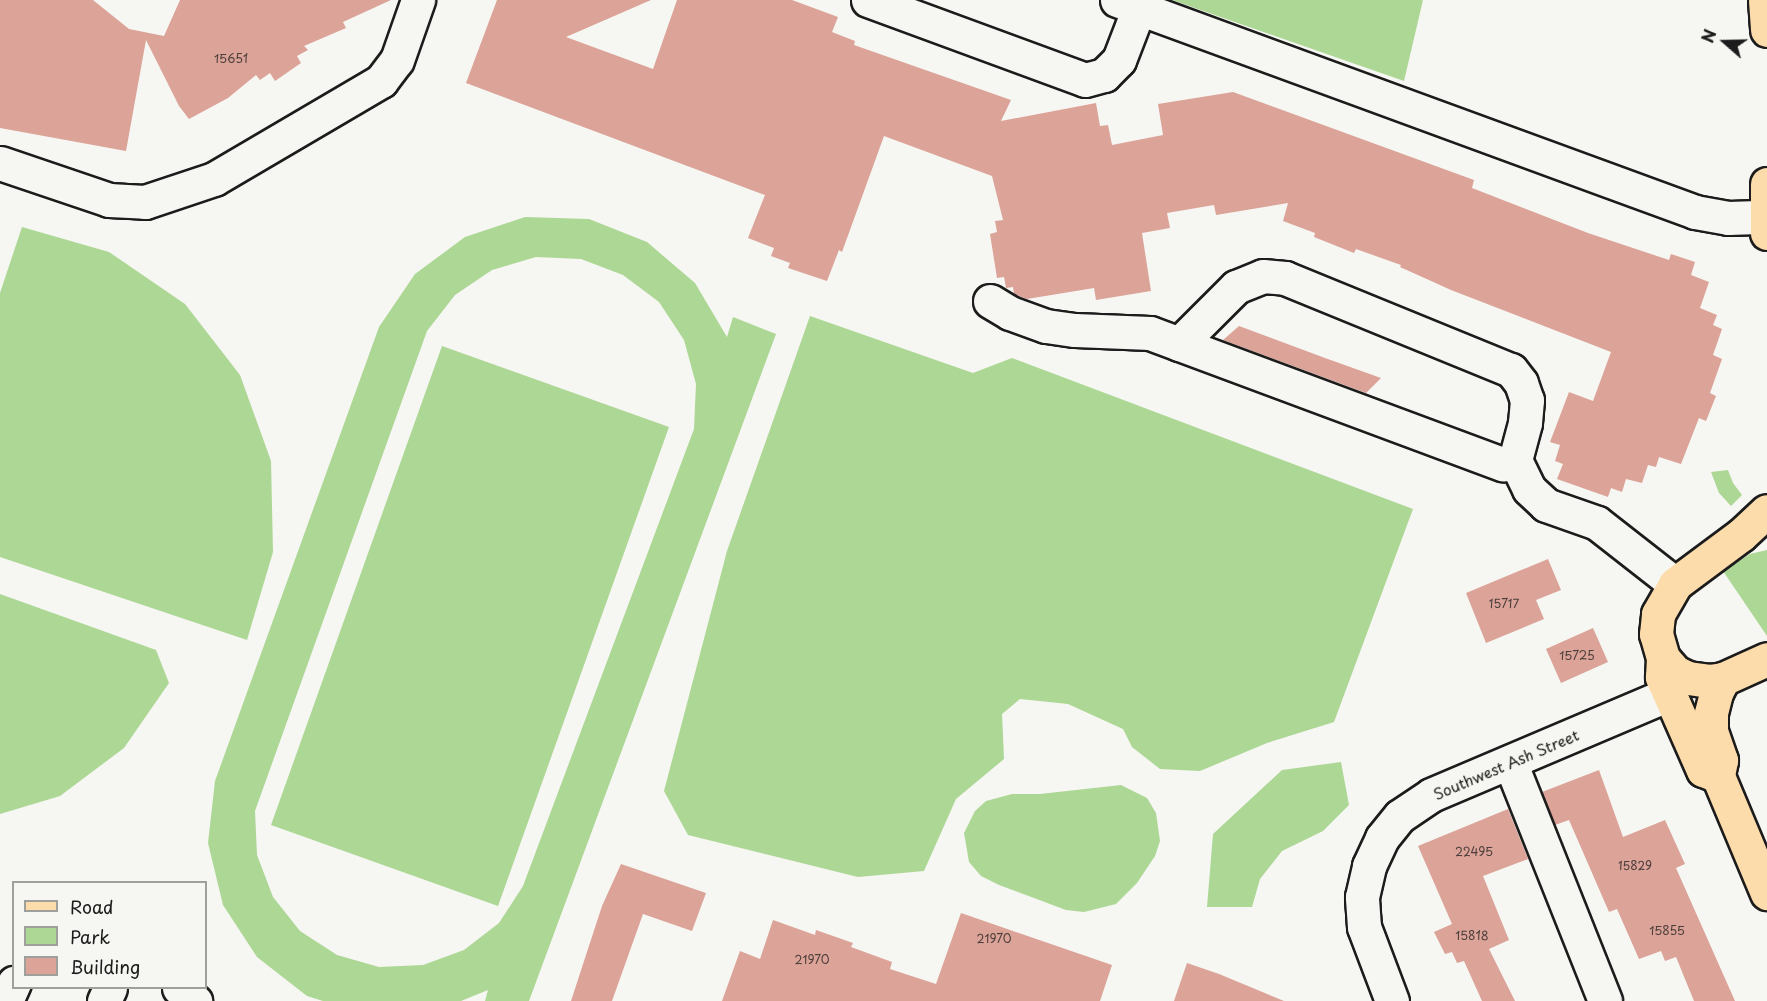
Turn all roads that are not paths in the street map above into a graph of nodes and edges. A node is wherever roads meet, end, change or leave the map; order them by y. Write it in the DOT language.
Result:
graph roads {
  1 [pos="417,0"];
  2 [pos="868,0"];
  3 [pos="1765,0"];
  4 [pos="1128,4"];
  5 [pos="1767,30"];
  6 [pos="0,163"];
  7 [pos="1767,183"];
  8 [pos="1766,225"];
  9 [pos="990,301"];
  10 [pos="1179,345"];
  11 [pos="1515,460"];
  12 [pos="1767,511"];
  13 [pos="1754,533"];
  14 [pos="1675,584"];
  15 [pos="1663,658"];
  16 [pos="1767,659"];
  17 [pos="1724,679"];
  18 [pos="1669,694"];
  19 [pos="1510,762"];
  20 [pos="1718,776"];
  21 [pos="1767,893"];
  22 [pos="12,986"];
  23 [pos="181,989"];
  24 [pos="6,1001"];
  25 [pos="195,1001"];
  26 [pos="1392,1001"];
  27 [pos="1605,1001"];
  1 -- 6 [label="street"];
  2 -- 4 [label="street"];
  3 -- 5 [label="main road"];
  4 -- 8 [label="street"];
  7 -- 8 [label="main road"];
  9 -- 10 [label="street"];
  10 -- 11 [label="street"];
  10 -- 11 [label="street"];
  11 -- 14 [label="street"];
  12 -- 13 [label="main road"];
  13 -- 14 [label="main road"];
  14 -- 15 [label="main road"];
  15 -- 17 [label="main road"];
  15 -- 18 [label="main road"];
  16 -- 17 [label="main road"];
  17 -- 20 [label="main road"];
  18 -- 19 [label="street, Southwest Ash Street"];
  18 -- 20 [label="main road"];
  19 -- 26 [label="street, Southwest Ash Street"];
  19 -- 27 [label="street"];
  20 -- 21 [label="main road"];
  22 -- 24 [label="street"];
  23 -- 25 [label="street"];
}
